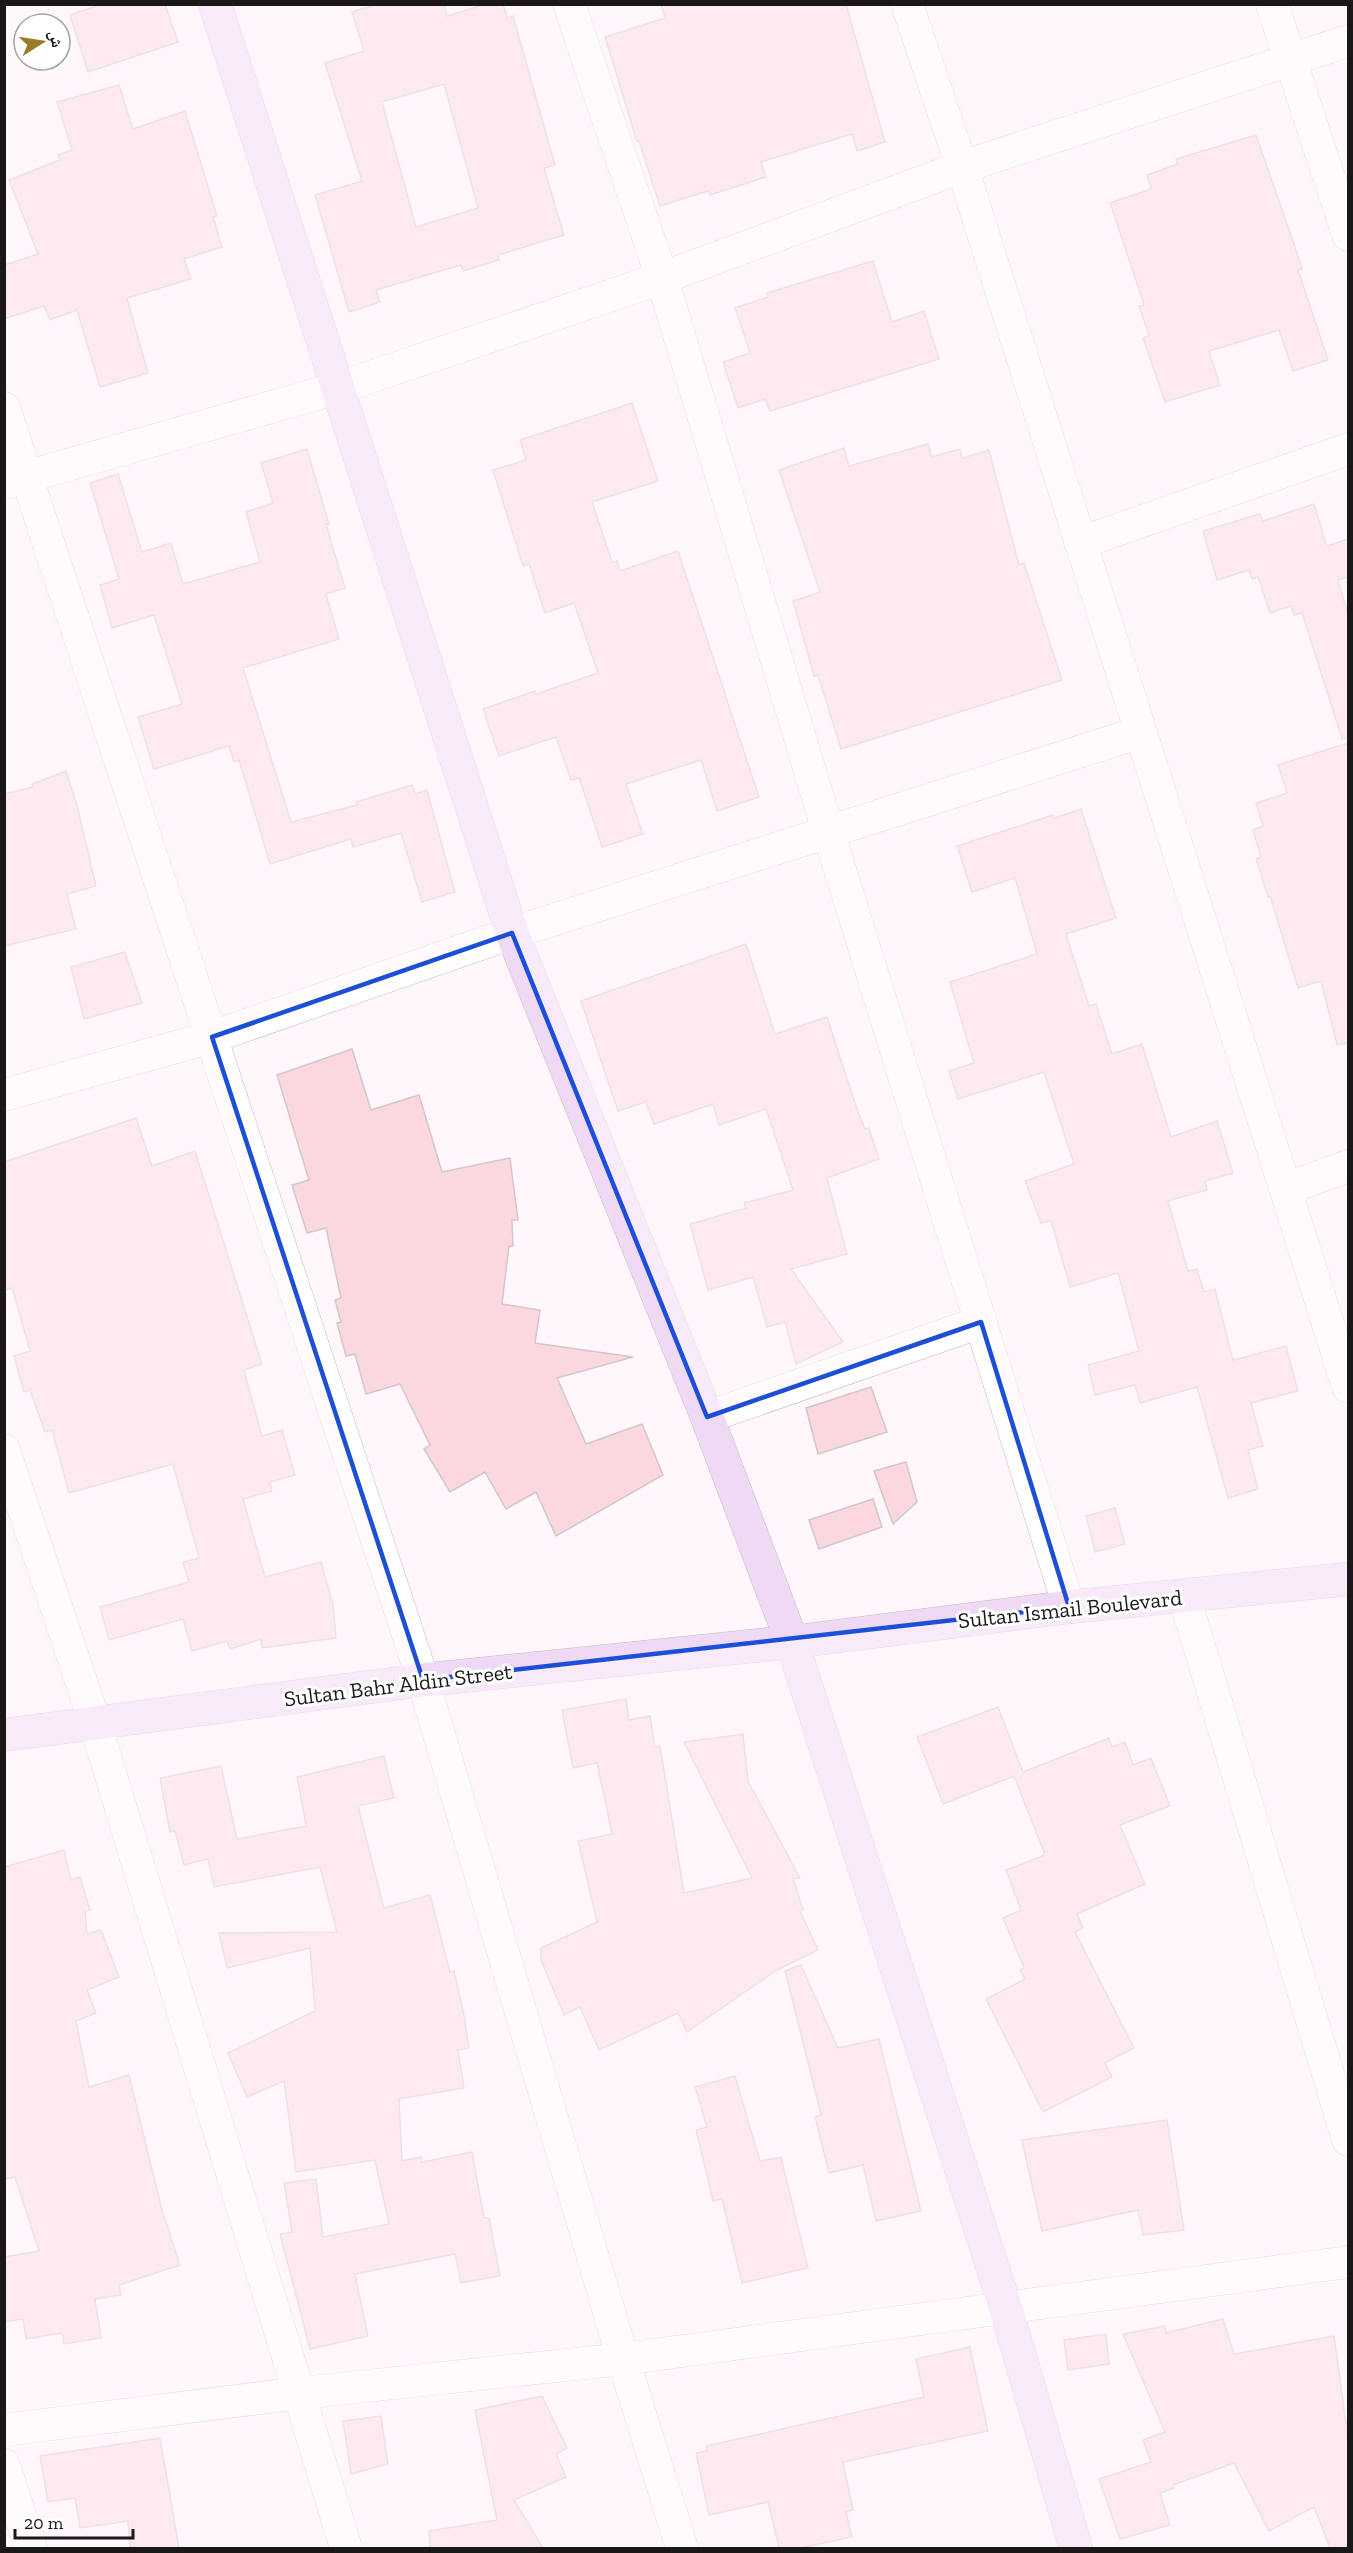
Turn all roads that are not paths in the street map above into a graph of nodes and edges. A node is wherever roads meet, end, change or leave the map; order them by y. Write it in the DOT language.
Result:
graph roads {
  1 [pos="215,4"];
  2 [pos="569,4"];
  3 [pos="907,4"];
  4 [pos="1272,4"];
  5 [pos="1348,41"];
  6 [pos="1289,61"];
  7 [pos="962,167"];
  8 [pos="1348,235"];
  9 [pos="662,278"];
  10 [pos="338,388"];
  11 [pos="4,408"];
  12 [pos="1348,449"];
  13 [pos="16,480"];
  14 [pos="1080,543"];
  15 [pos="1141,732"];
  16 [pos="828,831"];
  17 [pos="512,933"];
  18 [pos="212,1037"];
  19 [pos="4,1095"];
  20 [pos="1348,1166"];
  21 [pos="1286,1189"];
  22 [pos="981,1322"];
  23 [pos="1348,1387"];
  24 [pos="707,1417"];
  25 [pos="4,1450"];
  26 [pos="1348,1579"];
  27 [pos="1184,1596"];
  28 [pos="1069,1607"];
  29 [pos="792,1642"];
  30 [pos="423,1680"];
  31 [pos="95,1723"];
  32 [pos="4,1735"];
  33 [pos="1348,2140"];
  34 [pos="1348,2262"];
  35 [pos="1006,2309"];
  36 [pos="623,2359"];
  37 [pos="300,2393"];
  38 [pos="4,2430"];
  39 [pos="4,2465"];
  40 [pos="31,2548"];
  41 [pos="346,2548"];
  42 [pos="682,2548"];
  43 [pos="1076,2548"];
  1 -- 10 [label="street"];
  2 -- 9 [label="street"];
  3 -- 7 [label="street"];
  4 -- 6 [label="street"];
  5 -- 6 [label="street"];
  6 -- 7 [label="street"];
  6 -- 8 [label="street"];
  7 -- 9 [label="street"];
  7 -- 14 [label="street"];
  9 -- 10 [label="street"];
  9 -- 16 [label="street"];
  10 -- 13 [label="street"];
  10 -- 17 [label="street"];
  11 -- 13 [label="street"];
  12 -- 14 [label="street"];
  13 -- 18 [label="street"];
  14 -- 15 [label="street"];
  15 -- 16 [label="street"];
  15 -- 21 [label="street"];
  16 -- 17 [label="street"];
  16 -- 22 [label="street"];
  17 -- 18 [label="street"];
  17 -- 24 [label="street"];
  18 -- 19 [label="street"];
  18 -- 30 [label="street"];
  20 -- 21 [label="street"];
  21 -- 23 [label="street"];
  22 -- 24 [label="street"];
  22 -- 28 [label="street"];
  24 -- 29 [label="street"];
  25 -- 31 [label="street"];
  26 -- 27 [label="street, Sultan Ismail Boulevard"];
  27 -- 28 [label="street, Sultan Ismail Boulevard"];
  27 -- 33 [label="street"];
  28 -- 29 [label="street, Sultan Ismail Boulevard"];
  29 -- 30 [label="street, Sultan Bahr Aldin Street"];
  29 -- 35 [label="street"];
  30 -- 31 [label="street, Sultan Bahr Aldin Street"];
  30 -- 36 [label="street"];
  31 -- 32 [label="street, Sultan Bahr Aldin Street"];
  31 -- 37 [label="street"];
  34 -- 35 [label="street"];
  35 -- 36 [label="street"];
  35 -- 43 [label="street"];
  36 -- 37 [label="street"];
  36 -- 42 [label="street"];
  37 -- 38 [label="street"];
  37 -- 41 [label="street"];
  39 -- 40 [label="street"];
}
